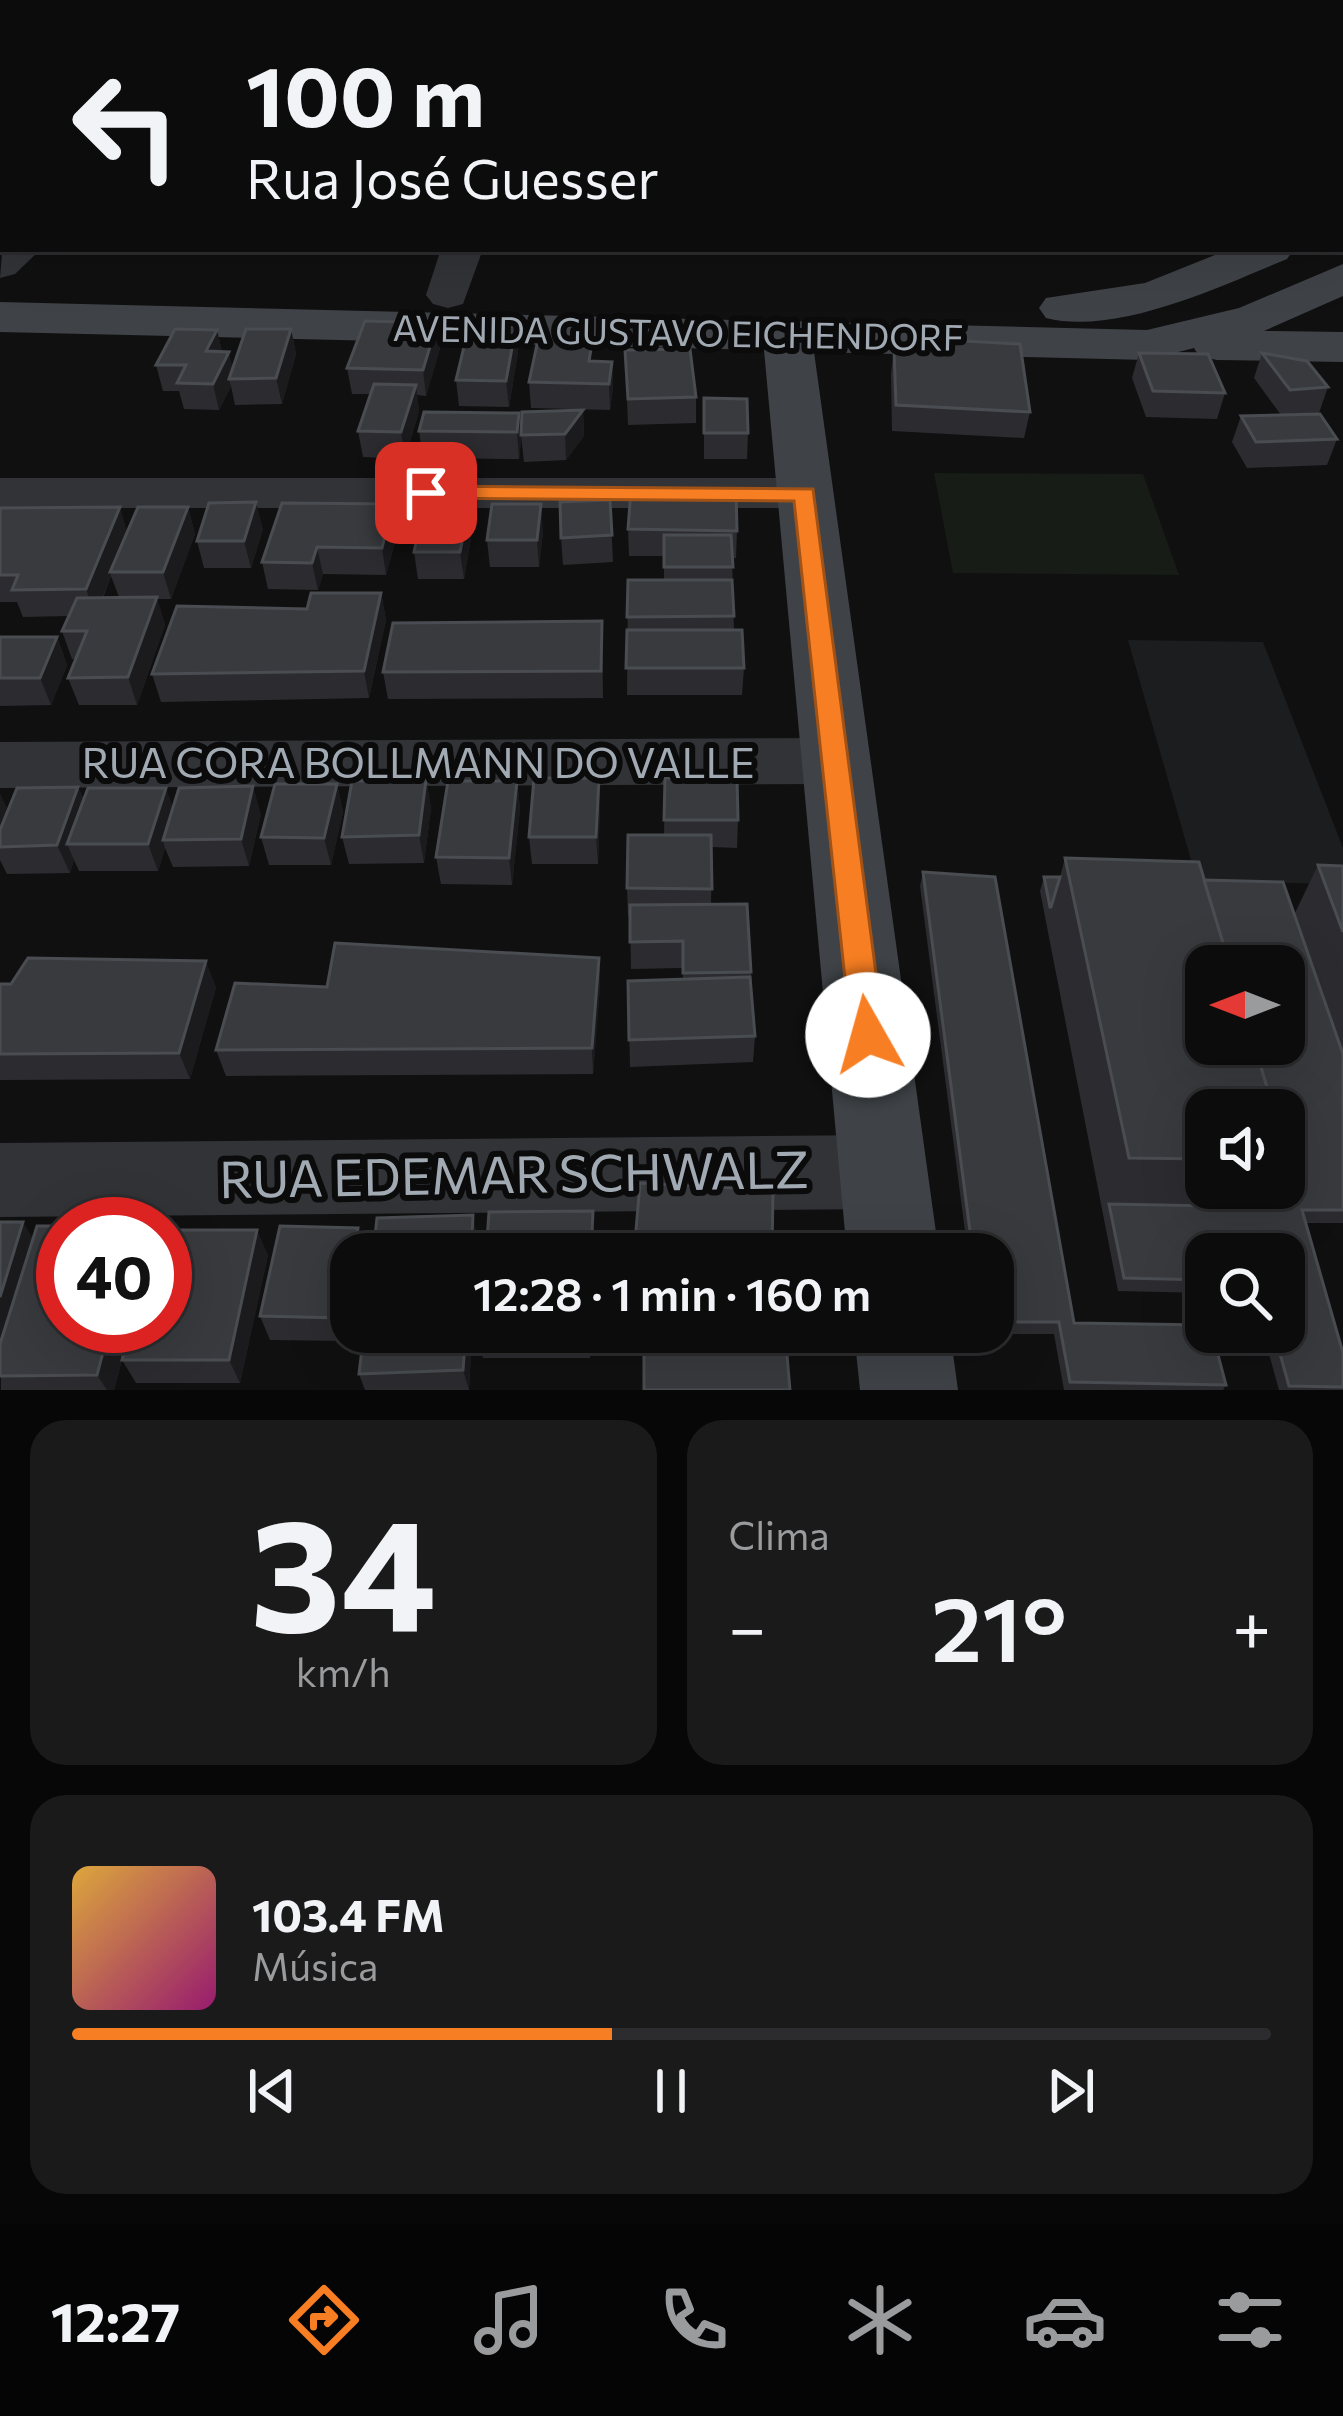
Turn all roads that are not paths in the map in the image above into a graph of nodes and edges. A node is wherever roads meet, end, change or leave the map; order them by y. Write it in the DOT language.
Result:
graph roads {
  1 [pos="461,252"];
  2 [pos="1264,252"];
  3 [pos="1343,278"];
  4 [pos="0,284"];
  5 [pos="448,295"];
  6 [pos="90,303"];
  7 [pos="0,317"];
  8 [pos="787,336"];
  9 [pos="1148,344"];
  10 [pos="1343,347"];
  11 [pos="0,493"];
  12 [pos="805,494"];
  13 [pos="836,761"];
  14 [pos="0,765"];
  15 [pos="884,1172"];
  16 [pos="0,1180"];
  17 [pos="891,1233"];
  18 [pos="905,1353"];
  19 [pos="909,1390"];
  1 -- 5 [label="street"];
  2 -- 5 [label="street, AVENIDA GUSTAVO EICHENDORF"];
  3 -- 9 [label="street, AVENIDA GUSTAVO EICHENDORF"];
  4 -- 6 [label="street, AVENIDA GUSTAVO EICHENDORF"];
  5 -- 6 [label="street, AVENIDA GUSTAVO EICHENDORF"];
  6 -- 7 [label="street, AVENIDA GUSTAVO EICHENDORF"];
  6 -- 8 [label="street, AVENIDA GUSTAVO EICHENDORF"];
  8 -- 9 [label="street, AVENIDA GUSTAVO EICHENDORF"];
  8 -- 12 [label="street"];
  9 -- 10 [label="street"];
  11 -- 12 [label="street"];
  12 -- 13 [label="street"];
  13 -- 14 [label="street, RUA CORA BOLLMANN DO VALLE"];
  13 -- 15 [label="street"];
  15 -- 16 [label="street, RUA EDEMAR SCHWALZ"];
  15 -- 17 [label="street"];
  18 -- 19 [label="street"];
}
